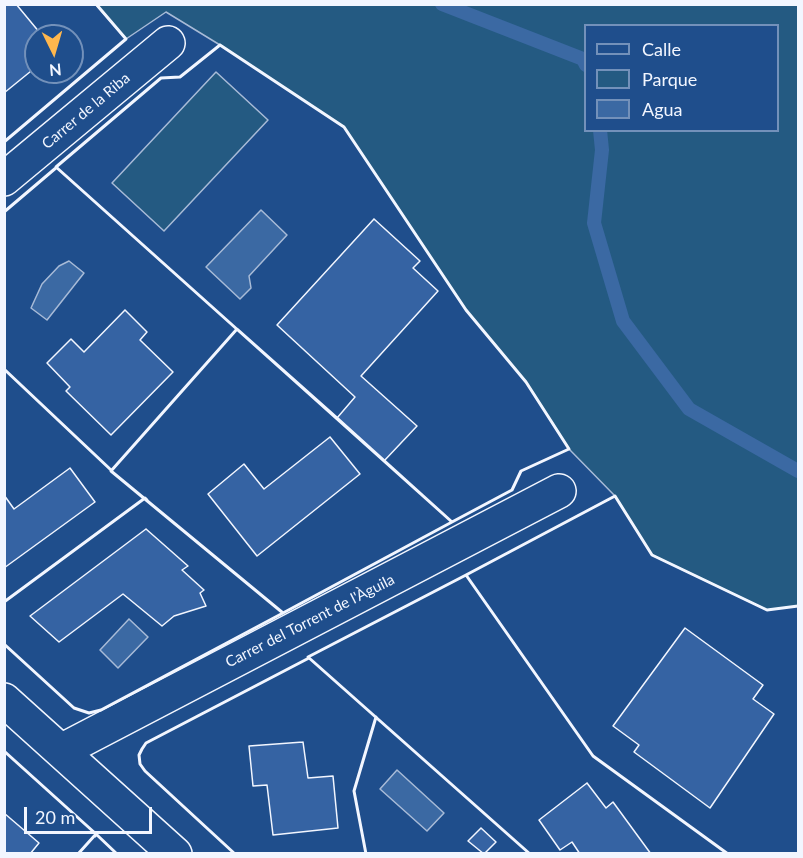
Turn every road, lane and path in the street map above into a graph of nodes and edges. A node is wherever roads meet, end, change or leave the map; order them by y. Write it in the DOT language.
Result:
graph roads {
  1 [pos="168,43"];
  2 [pos="4,179"];
  3 [pos="559,491"];
  4 [pos="4,700"];
  5 [pos="61,751"];
  6 [pos="175,854"];
  1 -- 2 [label="street, Carrer de la Riba"];
  3 -- 5 [label="street, Carrer del Torrent de l'Àguila"];
  4 -- 5 [label="street"];
  5 -- 6 [label="street"];
}
